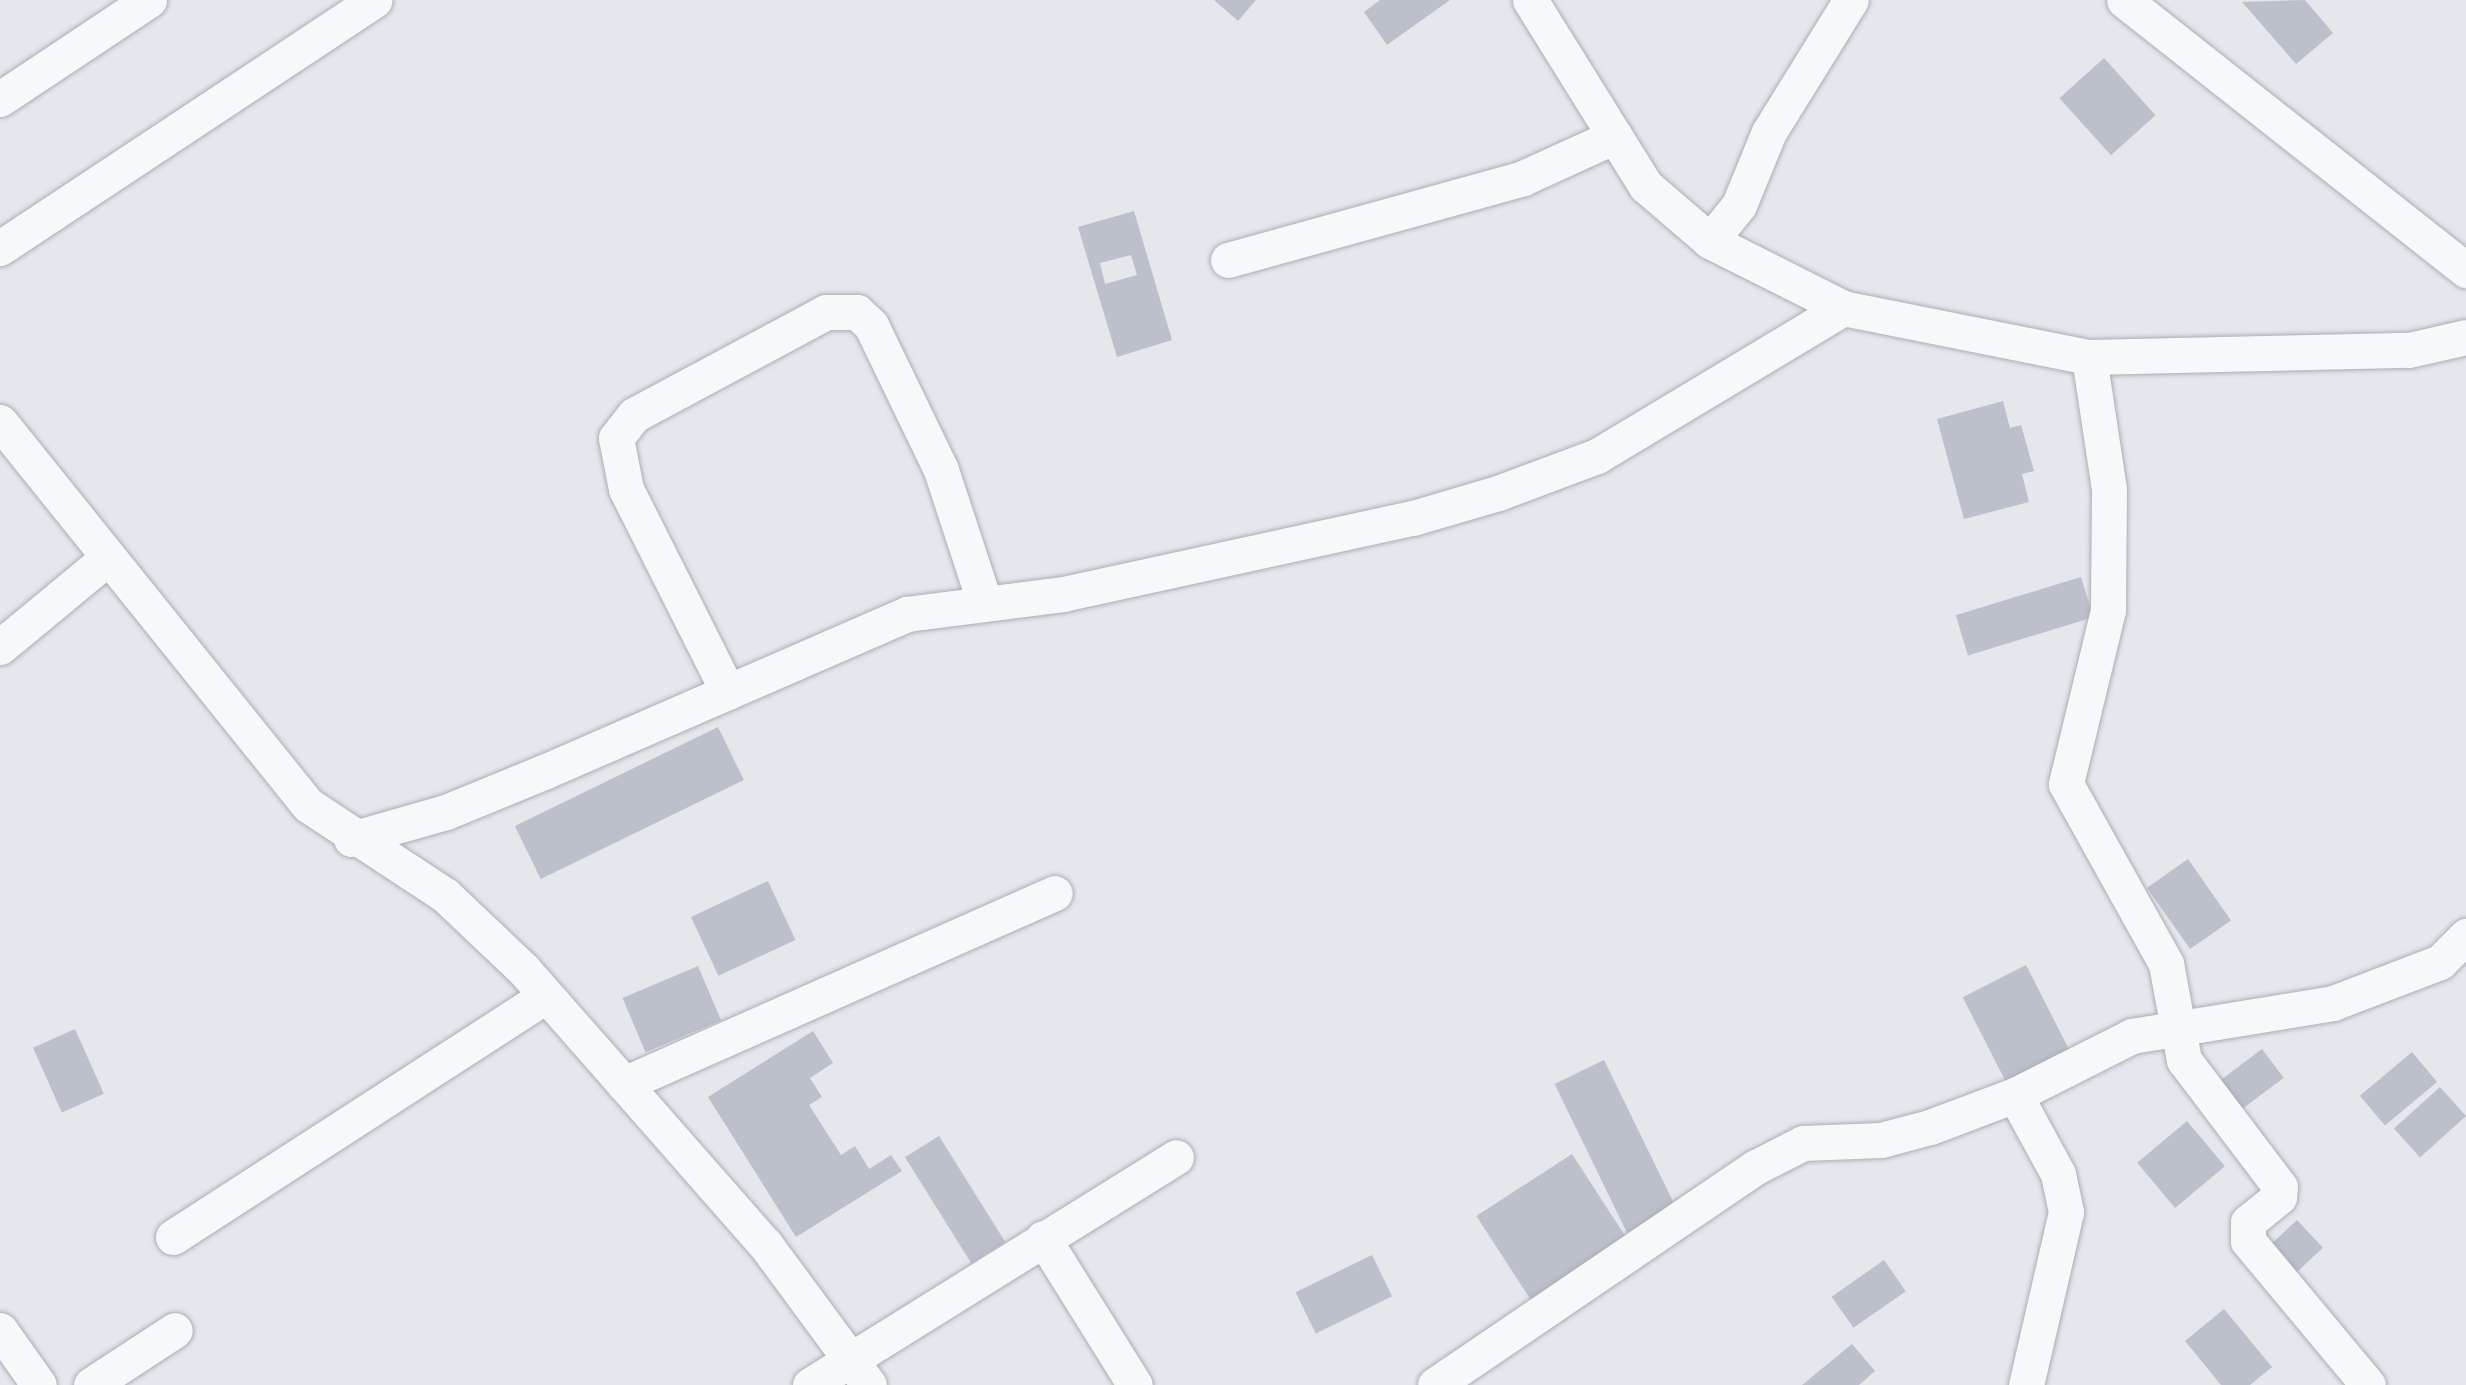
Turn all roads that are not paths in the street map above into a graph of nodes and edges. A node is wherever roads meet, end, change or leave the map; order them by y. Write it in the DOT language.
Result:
graph roads {
  1 [pos="148,0"];
  2 [pos="374,0"];
  3 [pos="1530,0"];
  4 [pos="1851,0"];
  5 [pos="2124,0"];
  6 [pos="0,99"];
  7 [pos="1615,136"];
  8 [pos="1710,242"];
  9 [pos="0,248"];
  10 [pos="1228,260"];
  11 [pos="2466,270"];
  12 [pos="1843,308"];
  13 [pos="2466,337"];
  14 [pos="2089,357"];
  15 [pos="0,422"];
  16 [pos="105,560"];
  17 [pos="985,604"];
  18 [pos="0,648"];
  19 [pos="728,692"];
  20 [pos="351,838"];
  21 [pos="1056,893"];
  22 [pos="2466,936"];
  23 [pos="546,996"];
  24 [pos="2178,1029"];
  25 [pos="624,1084"];
  26 [pos="2015,1096"];
  27 [pos="1176,1157"];
  28 [pos="173,1237"];
  29 [pos="1044,1238"];
  30 [pos="0,1330"];
  31 [pos="175,1330"];
  32 [pos="859,1371"];
  33 [pos="39,1385"];
  34 [pos="91,1385"];
  35 [pos="810,1385"];
  36 [pos="1135,1385"];
  37 [pos="1435,1385"];
  38 [pos="2026,1385"];
  39 [pos="2368,1385"];
  1 -- 6 [label="street"];
  2 -- 9 [label="street"];
  3 -- 7 [label="street"];
  4 -- 8 [label="street"];
  5 -- 11 [label="street"];
  7 -- 8 [label="street"];
  7 -- 10 [label="street"];
  8 -- 12 [label="street"];
  12 -- 14 [label="street"];
  12 -- 17 [label="street"];
  13 -- 14 [label="street"];
  14 -- 24 [label="street"];
  15 -- 16 [label="street"];
  16 -- 18 [label="street"];
  16 -- 20 [label="street"];
  17 -- 19 [label="street"];
  17 -- 19 [label="street"];
  19 -- 20 [label="street"];
  20 -- 23 [label="street"];
  21 -- 25 [label="street"];
  22 -- 24 [label="street"];
  23 -- 25 [label="street"];
  23 -- 28 [label="street"];
  24 -- 26 [label="street"];
  24 -- 39 [label="street"];
  25 -- 32 [label="street"];
  26 -- 37 [label="street"];
  26 -- 38 [label="street"];
  27 -- 29 [label="street"];
  29 -- 32 [label="street"];
  29 -- 36 [label="street"];
  30 -- 33 [label="street"];
  31 -- 34 [label="street"];
  32 -- 35 [label="street"];
}
